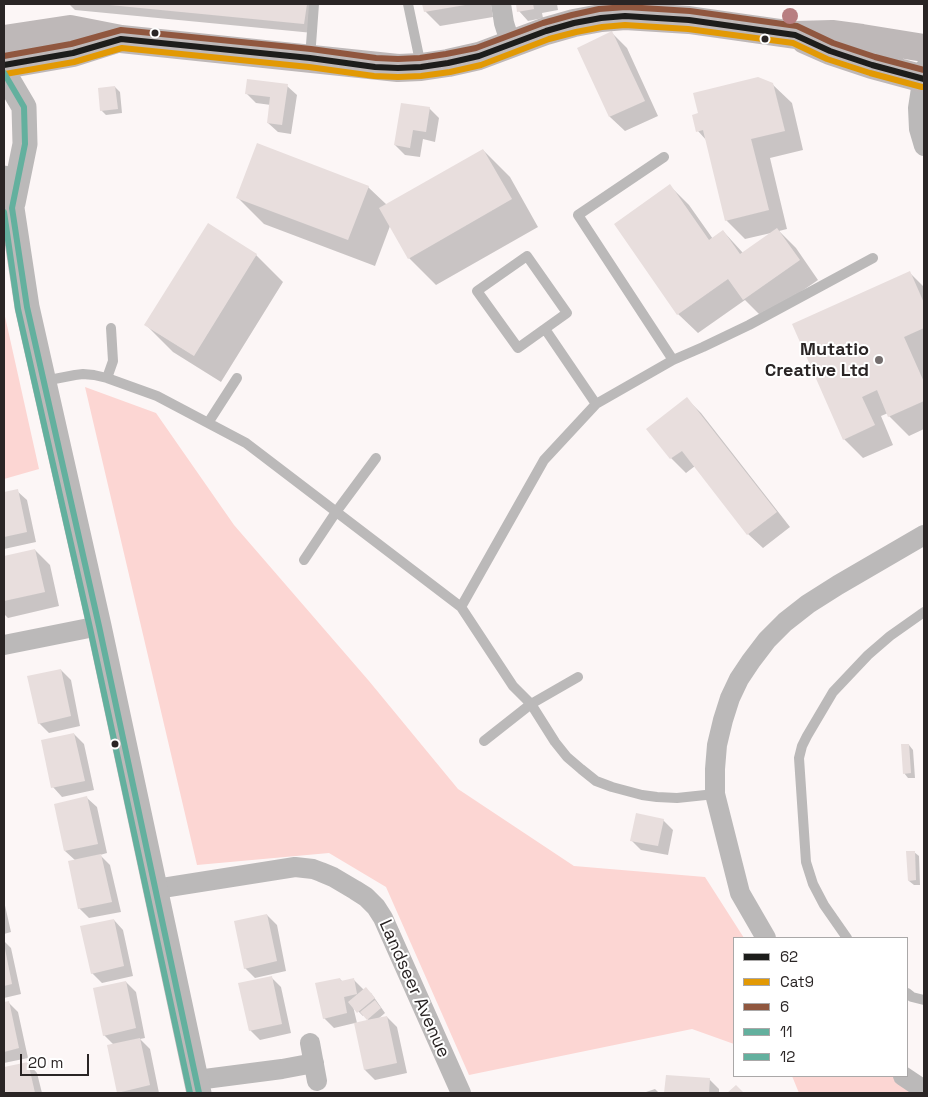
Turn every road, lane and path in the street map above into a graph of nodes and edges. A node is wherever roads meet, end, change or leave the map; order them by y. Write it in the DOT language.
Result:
graph roads {
  1 [pos="314,4"];
  2 [pos="408,4"];
  3 [pos="501,4"];
  4 [pos="795,35"];
  5 [pos="4,39"];
  6 [pos="120,39"];
  7 [pos="511,45"];
  8 [pos="924,48"];
  9 [pos="310,58"];
  10 [pos="4,65"];
  11 [pos="421,67"];
  12 [pos="4,73"];
  13 [pos="924,76"];
  14 [pos="924,146"];
  15 [pos="664,157"];
  16 [pos="4,178"];
  17 [pos="8,208"];
  18 [pos="873,258"];
  19 [pos="111,328"];
  20 [pos="545,329"];
  21 [pos="673,360"];
  22 [pos="107,378"];
  23 [pos="237,378"];
  24 [pos="44,381"];
  25 [pos="596,404"];
  26 [pos="208,423"];
  27 [pos="376,458"];
  28 [pos="336,512"];
  29 [pos="924,535"];
  30 [pos="304,560"];
  31 [pos="461,607"];
  32 [pos="924,612"];
  33 [pos="99,626"];
  34 [pos="4,645"];
  35 [pos="578,677"];
  36 [pos="531,704"];
  37 [pos="484,741"];
  38 [pos="715,794"];
  39 [pos="156,889"];
  40 [pos="765,937"];
  41 [pos="846,937"];
  42 [pos="908,994"];
  43 [pos="924,1000"];
  44 [pos="310,1044"];
  45 [pos="904,1077"];
  46 [pos="198,1087"];
  47 [pos="924,1090"];
  48 [pos="461,1093"];
  1 -- 9 [label="lane"];
  2 -- 11 [label="lane"];
  3 -- 7 [label="street"];
  4 -- 7 [label="highway"];
  4 -- 8 [label="highway"];
  4 -- 13 [label="highway"];
  5 -- 6 [label="highway"];
  6 -- 9 [label="highway"];
  6 -- 10 [label="highway"];
  7 -- 11 [label="highway"];
  9 -- 11 [label="highway"];
  12 -- 17 [label="street"];
  13 -- 14 [label="street"];
  15 -- 21 [label="lane"];
  16 -- 17 [label="street"];
  17 -- 24 [label="street"];
  18 -- 21 [label="lane"];
  19 -- 22 [label="lane"];
  20 -- 20 [label="lane"];
  20 -- 25 [label="lane"];
  21 -- 25 [label="lane"];
  22 -- 24 [label="lane"];
  22 -- 26 [label="lane"];
  23 -- 26 [label="lane"];
  24 -- 33 [label="street"];
  25 -- 31 [label="lane"];
  26 -- 28 [label="lane"];
  27 -- 28 [label="lane"];
  28 -- 30 [label="lane"];
  28 -- 31 [label="lane"];
  29 -- 38 [label="street"];
  31 -- 36 [label="lane"];
  32 -- 41 [label="lane"];
  33 -- 34 [label="street"];
  33 -- 39 [label="street"];
  35 -- 36 [label="lane"];
  36 -- 37 [label="lane"];
  36 -- 38 [label="lane"];
  38 -- 40 [label="street"];
  39 -- 46 [label="street"];
  39 -- 48 [label="street, Landseer Avenue"];
  42 -- 43 [label="lane"];
  44 -- 46 [label="street"];
  45 -- 47 [label="street"];
}
